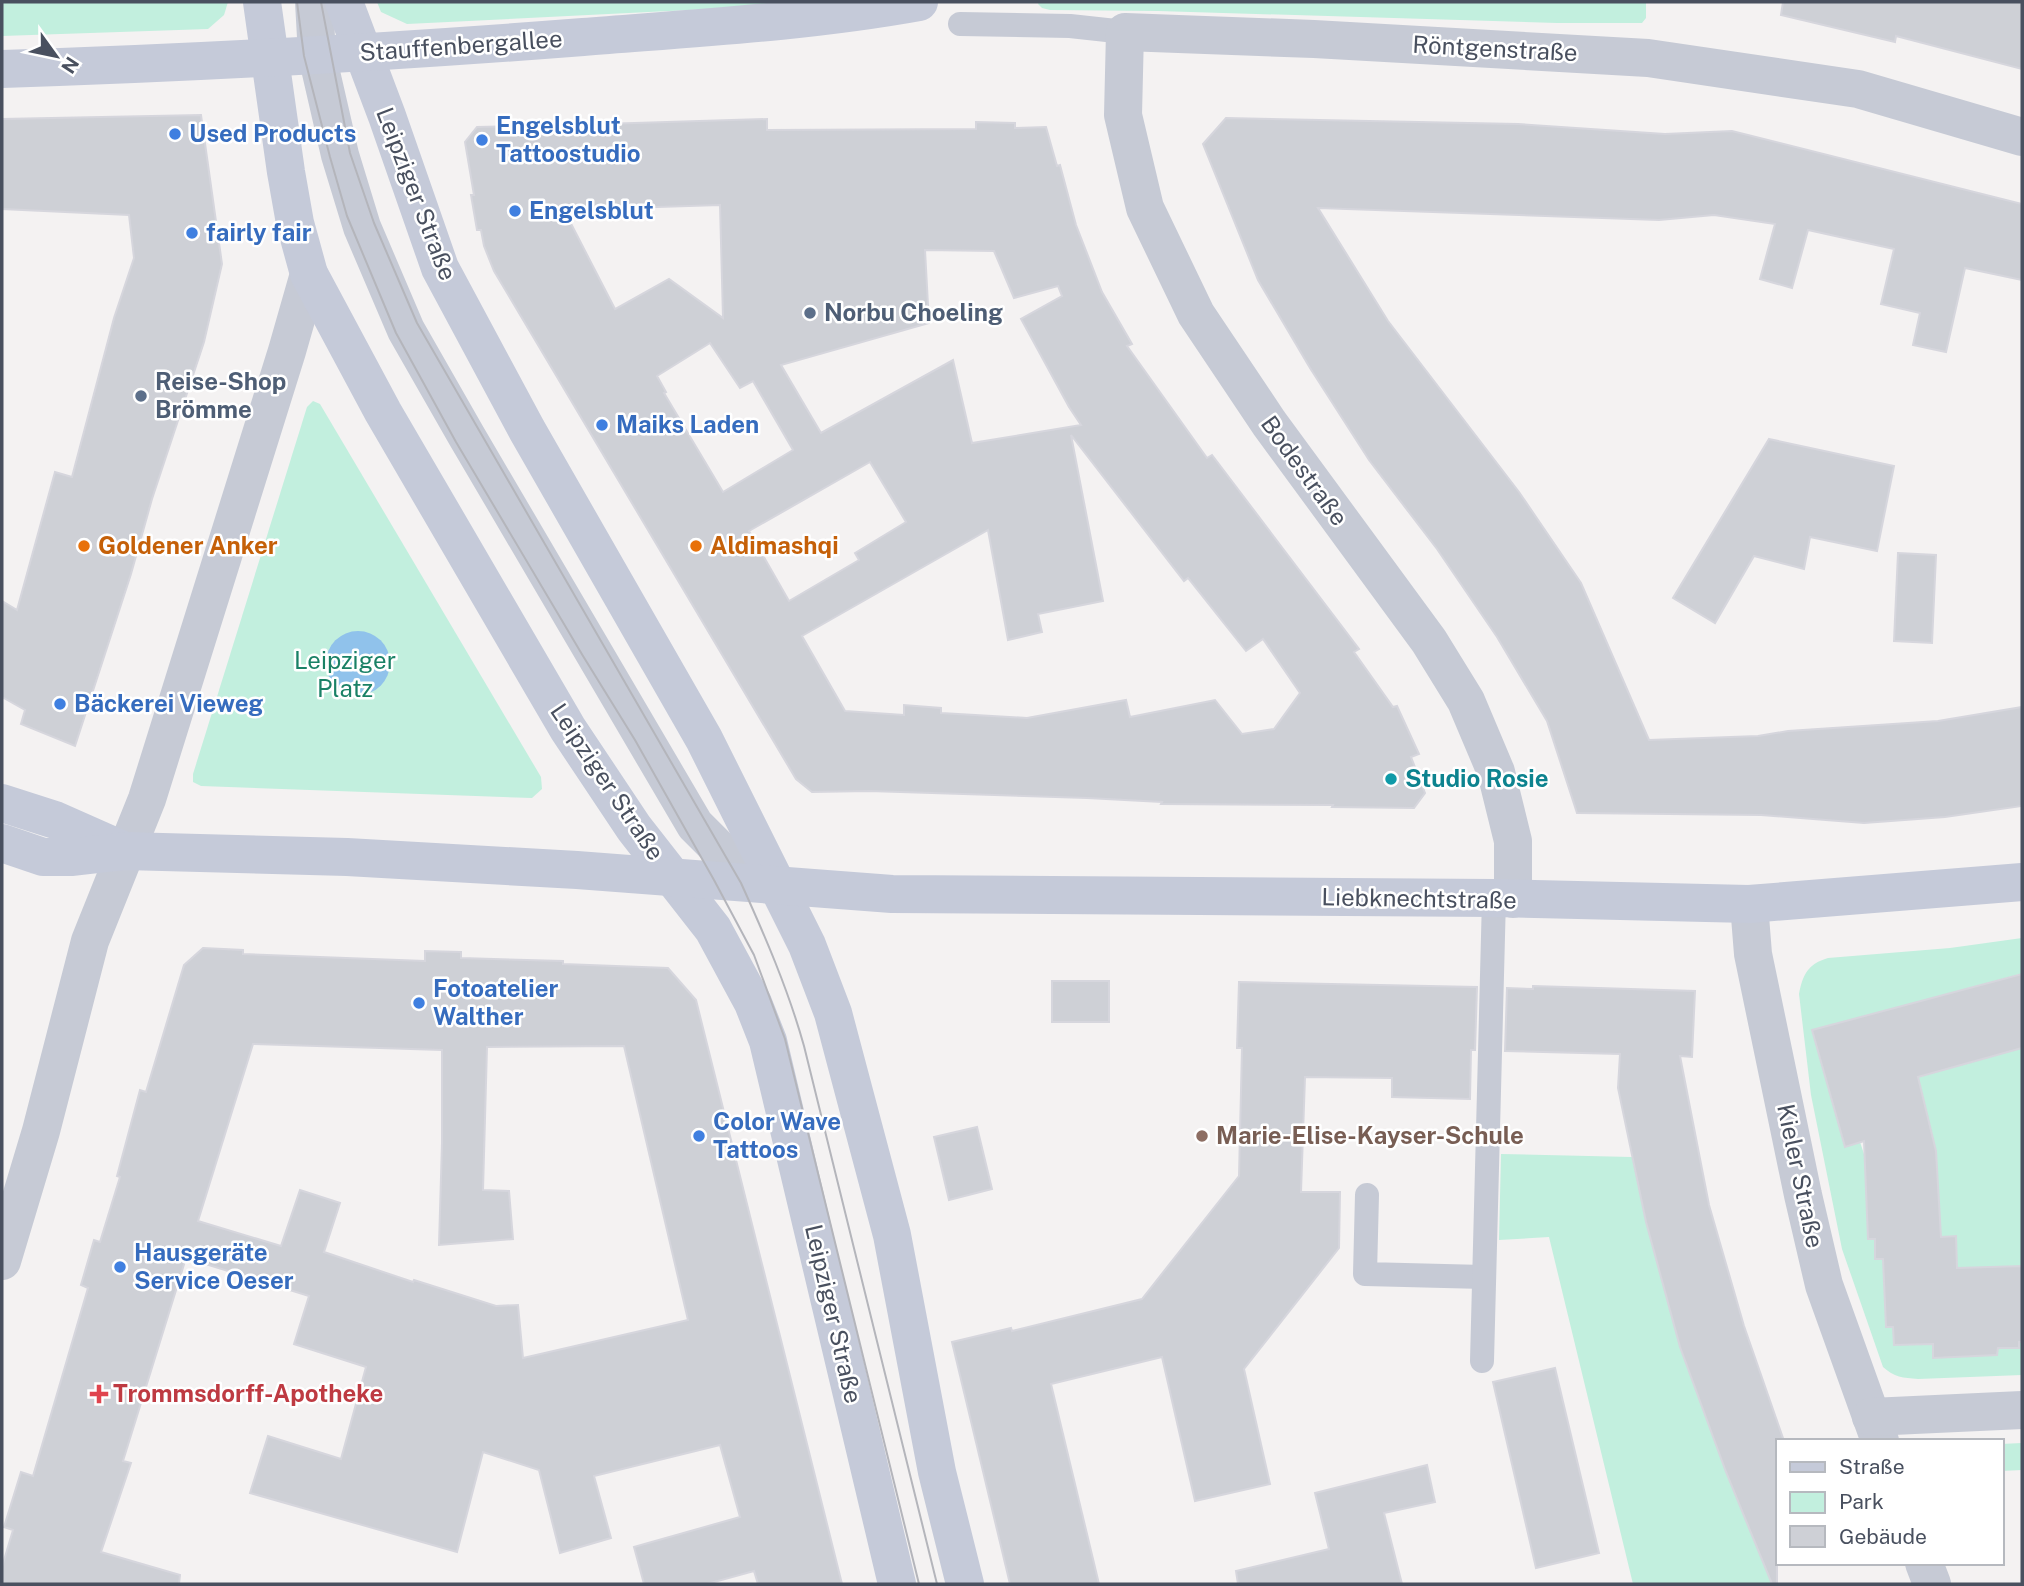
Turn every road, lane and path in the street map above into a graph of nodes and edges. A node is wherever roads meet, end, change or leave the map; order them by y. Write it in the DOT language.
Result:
graph roads {
  1 [pos="262,2"];
  2 [pos="292,2"];
  3 [pos="314,2"];
  4 [pos="344,2"];
  5 [pos="919,2"];
  6 [pos="960,24"];
  7 [pos="1125,32"];
  8 [pos="362,53"];
  9 [pos="317,55"];
  10 [pos="269,58"];
  11 [pos="2,69"];
  12 [pos="2022,137"];
  13 [pos="309,274"];
  14 [pos="2,803"];
  15 [pos="2,843"];
  16 [pos="125,851"];
  17 [pos="673,877"];
  18 [pos="2022,882"];
  19 [pos="797,887"];
  20 [pos="1503,899"];
  21 [pos="1749,904"];
  22 [pos="1367,1195"];
  23 [pos="2,1261"];
  24 [pos="1485,1277"];
  25 [pos="1482,1361"];
  26 [pos="2022,1410"];
  27 [pos="1875,1429"];
  28 [pos="1925,1565"];
  29 [pos="897,1584"];
  30 [pos="965,1584"];
  31 [pos="1932,1584"];
  1 -- 10 [label="main road, Leipziger Straße"];
  2 -- 9 [label="street"];
  3 -- 9 [label="street"];
  4 -- 8 [label="main road, Leipziger Straße"];
  5 -- 8 [label="main road, Stauffenbergallee"];
  6 -- 7 [label="lane, Röntgenstraße"];
  7 -- 12 [label="street, Röntgenstraße"];
  7 -- 20 [label="street, Bodestraße"];
  8 -- 9 [label="main road, Stauffenbergallee"];
  8 -- 19 [label="main road, Leipziger Straße"];
  9 -- 10 [label="main road, Stauffenbergallee"];
  9 -- 19 [label="street"];
  10 -- 11 [label="main road, Stauffenbergallee"];
  10 -- 13 [label="main road, Leipziger Straße"];
  13 -- 16 [label="street"];
  13 -- 17 [label="main road, Leipziger Straße"];
  14 -- 16 [label="main road"];
  15 -- 16 [label="main road"];
  16 -- 17 [label="main road"];
  16 -- 23 [label="street"];
  17 -- 19 [label="main road"];
  17 -- 29 [label="main road, Leipziger Straße"];
  18 -- 21 [label="main road, Liebknechtstraße"];
  19 -- 20 [label="main road, Liebknechtstraße"];
  19 -- 30 [label="main road, Leipziger Straße"];
  20 -- 21 [label="main road, Liebknechtstraße"];
  20 -- 24 [label="lane"];
  21 -- 27 [label="street, Kieler Straße"];
  22 -- 24 [label="lane"];
  24 -- 25 [label="lane"];
  26 -- 27 [label="street"];
  28 -- 31 [label="street"];
}
